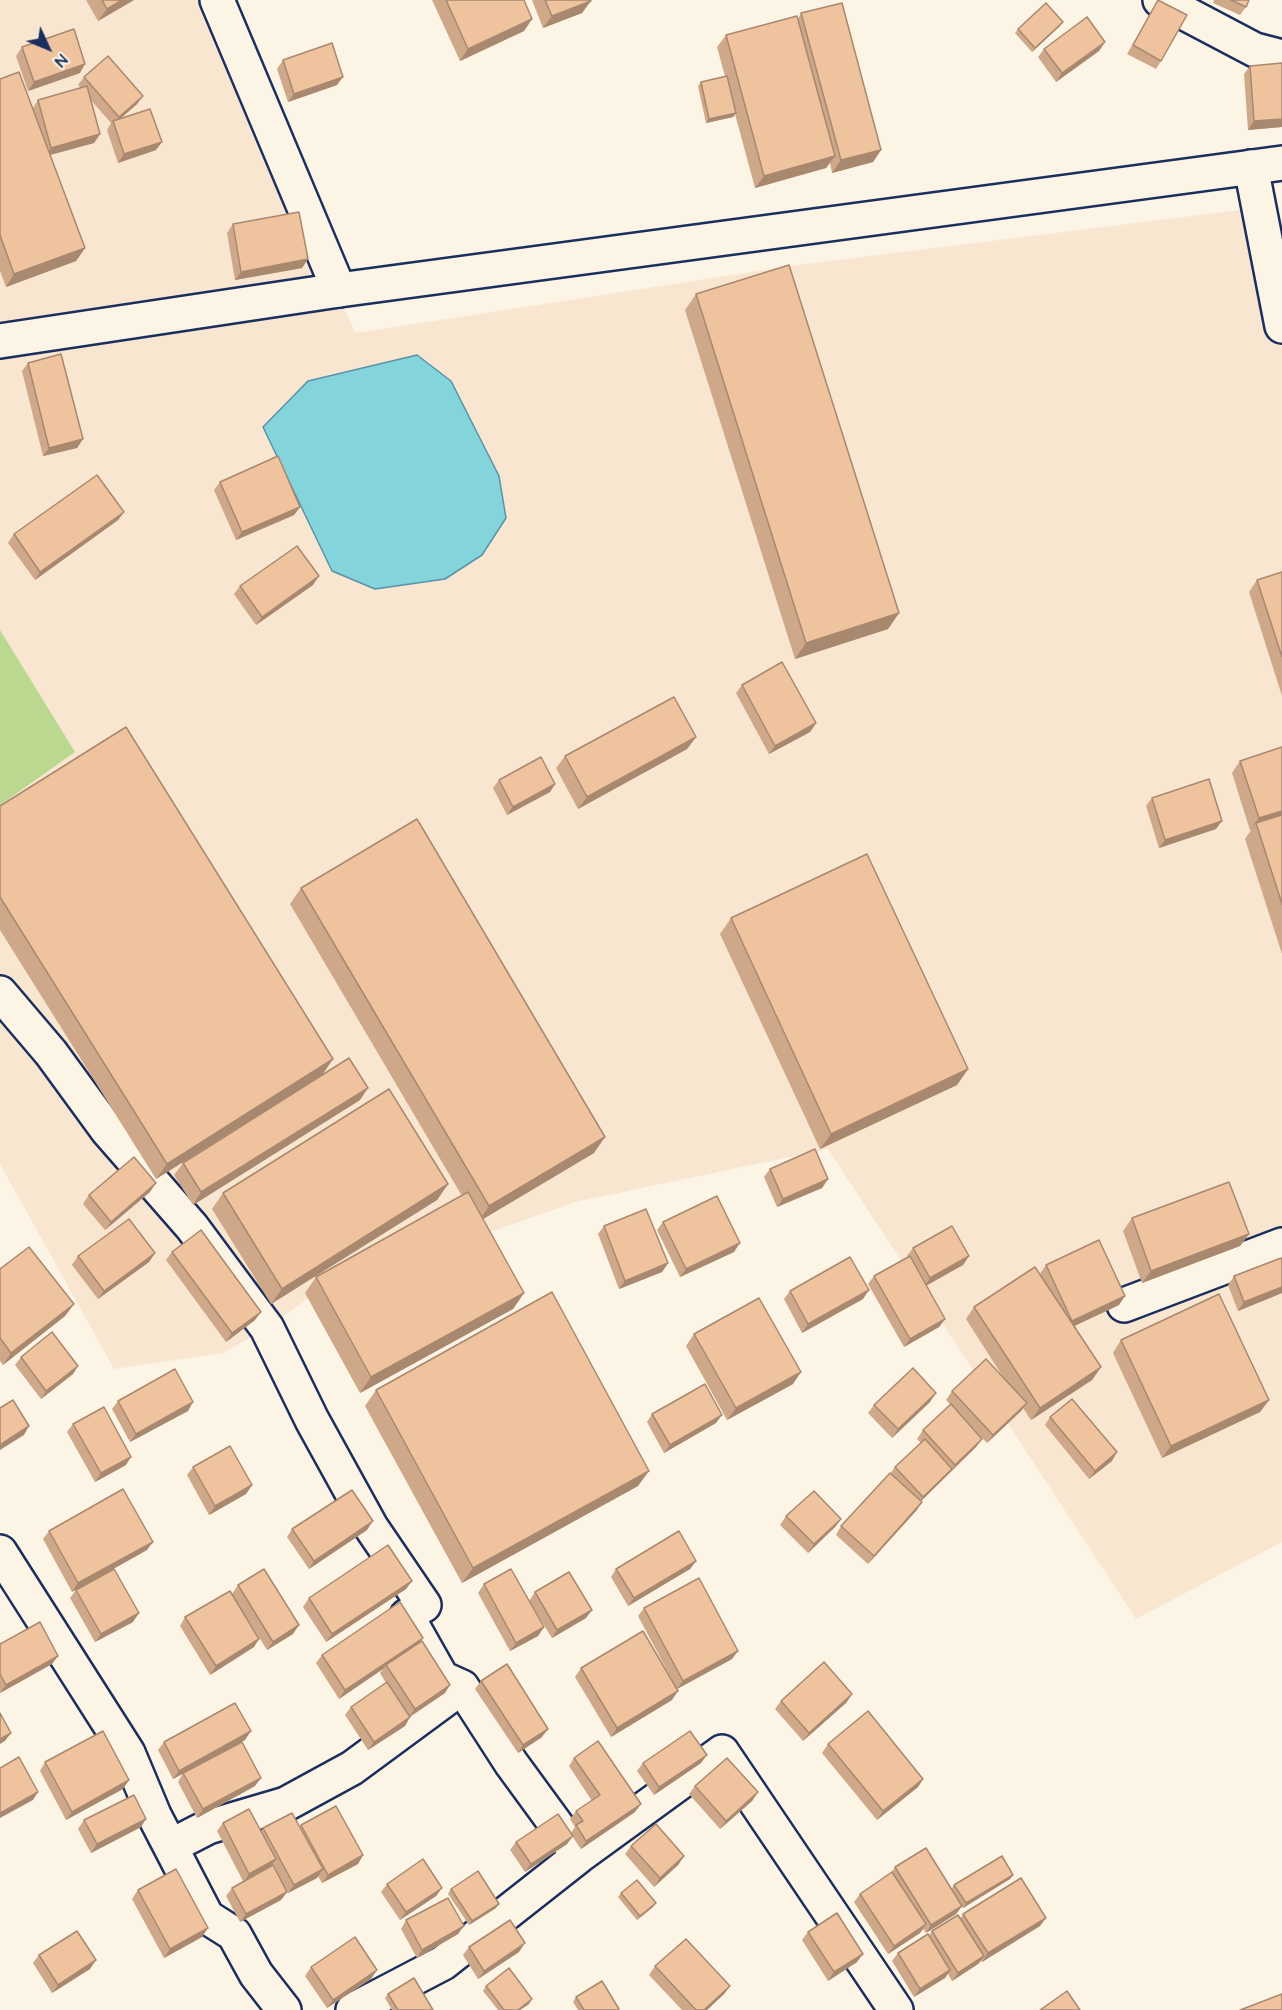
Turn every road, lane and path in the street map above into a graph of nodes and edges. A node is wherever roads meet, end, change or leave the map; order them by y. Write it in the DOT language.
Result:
graph roads {
  1 [pos="217,0"];
  2 [pos="1160,0"];
  3 [pos="1282,57"];
  4 [pos="1273,163"];
  5 [pos="339,290"];
  6 [pos="1282,326"];
  7 [pos="0,342"];
  8 [pos="0,993"];
  9 [pos="1282,1245"];
  10 [pos="1124,1305"];
  11 [pos="0,1552"];
  12 [pos="462,1687"];
  13 [pos="171,1846"];
  14 [pos="579,1856"];
  15 [pos="284,2010"];
  16 [pos="353,2010"];
  17 [pos="896,2010"];
  1 -- 5 [label="street"];
  2 -- 3 [label="street"];
  4 -- 5 [label="street"];
  4 -- 6 [label="street"];
  5 -- 7 [label="street"];
  8 -- 12 [label="street"];
  9 -- 10 [label="street"];
  11 -- 13 [label="street"];
  12 -- 13 [label="street"];
  12 -- 14 [label="street"];
  13 -- 15 [label="street"];
  14 -- 16 [label="street"];
  14 -- 17 [label="street"];
}
